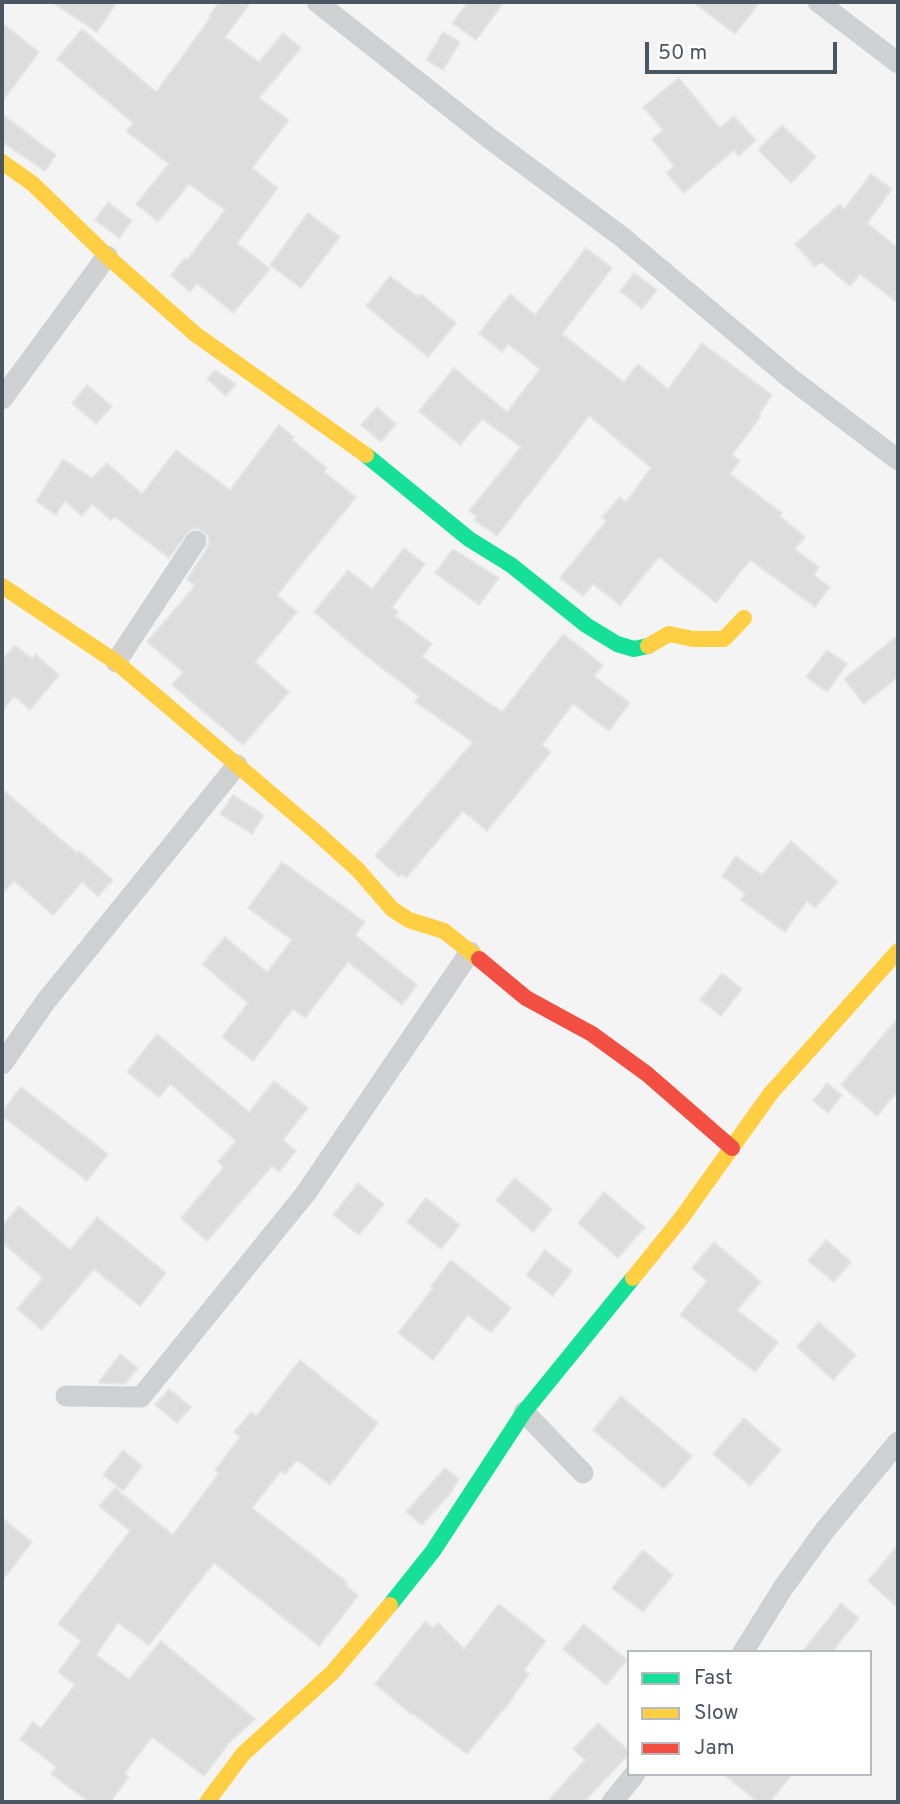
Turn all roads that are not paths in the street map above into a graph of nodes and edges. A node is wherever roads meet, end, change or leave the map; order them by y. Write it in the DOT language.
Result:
graph roads {
  1 [pos="317,2"];
  2 [pos="818,2"];
  3 [pos="898,63"];
  4 [pos="2,162"];
  5 [pos="107,256"];
  6 [pos="2,399"];
  7 [pos="898,460"];
  8 [pos="196,541"];
  9 [pos="2,586"];
  10 [pos="744,618"];
  11 [pos="116,662"];
  12 [pos="237,765"];
  13 [pos="898,951"];
  14 [pos="470,952"];
  15 [pos="2,1064"];
  16 [pos="732,1148"];
  17 [pos="66,1396"];
  18 [pos="524,1412"];
  19 [pos="898,1442"];
  20 [pos="583,1473"];
  21 [pos="744,1650"];
  22 [pos="633,1776"];
  23 [pos="207,1802"];
  24 [pos="612,1802"];
  1 -- 7 [label="street"];
  2 -- 3 [label="street"];
  4 -- 5 [label="street"];
  5 -- 6 [label="street"];
  5 -- 10 [label="street"];
  8 -- 11 [label="street"];
  9 -- 11 [label="street"];
  11 -- 12 [label="street"];
  12 -- 14 [label="street"];
  12 -- 15 [label="street"];
  13 -- 16 [label="street"];
  14 -- 16 [label="street"];
  14 -- 17 [label="street"];
  16 -- 18 [label="street"];
  18 -- 20 [label="street"];
  18 -- 23 [label="street"];
  19 -- 21 [label="street"];
  22 -- 24 [label="street"];
}
